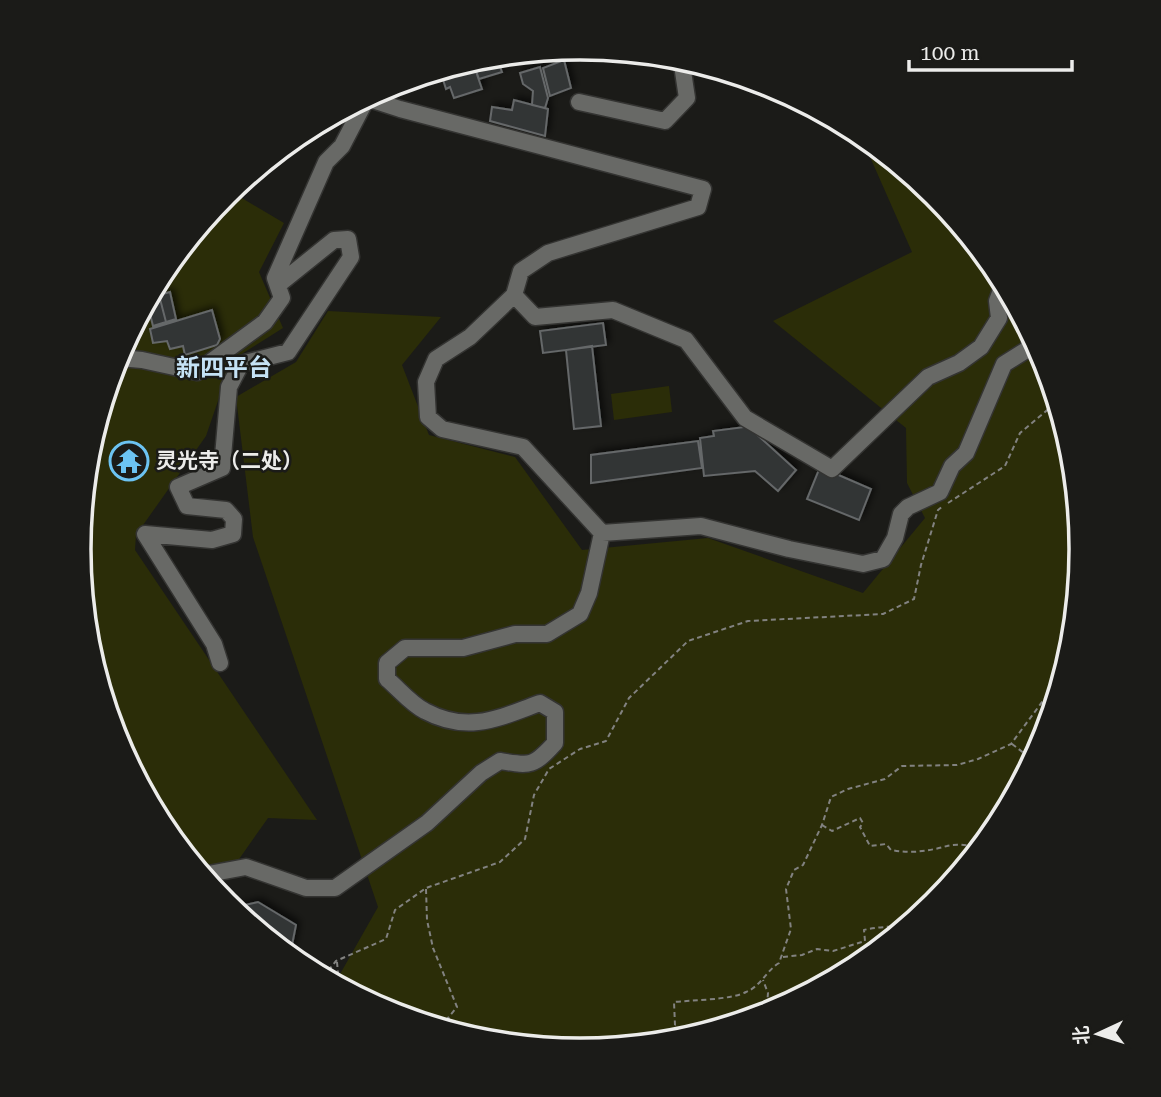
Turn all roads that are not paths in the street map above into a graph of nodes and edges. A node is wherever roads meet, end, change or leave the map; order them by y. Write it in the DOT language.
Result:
graph roads {
  1 [pos="683,71"];
  2 [pos="579,102"];
  3 [pos="380,103"];
  4 [pos="359,113"];
  5 [pos="278,285"];
  6 [pos="514,295"];
  7 [pos="999,296"];
  8 [pos="1027,350"];
  9 [pos="130,359"];
  10 [pos="602,533"];
  11 [pos="220,663"];
  12 [pos="214,872"];
  1 -- 2 [label="street"];
  3 -- 6 [label="street"];
  4 -- 5 [label="street"];
  5 -- 9 [label="street"];
  5 -- 11 [label="street"];
  6 -- 7 [label="street"];
  6 -- 10 [label="street"];
  8 -- 10 [label="street"];
  10 -- 12 [label="street"];
}
